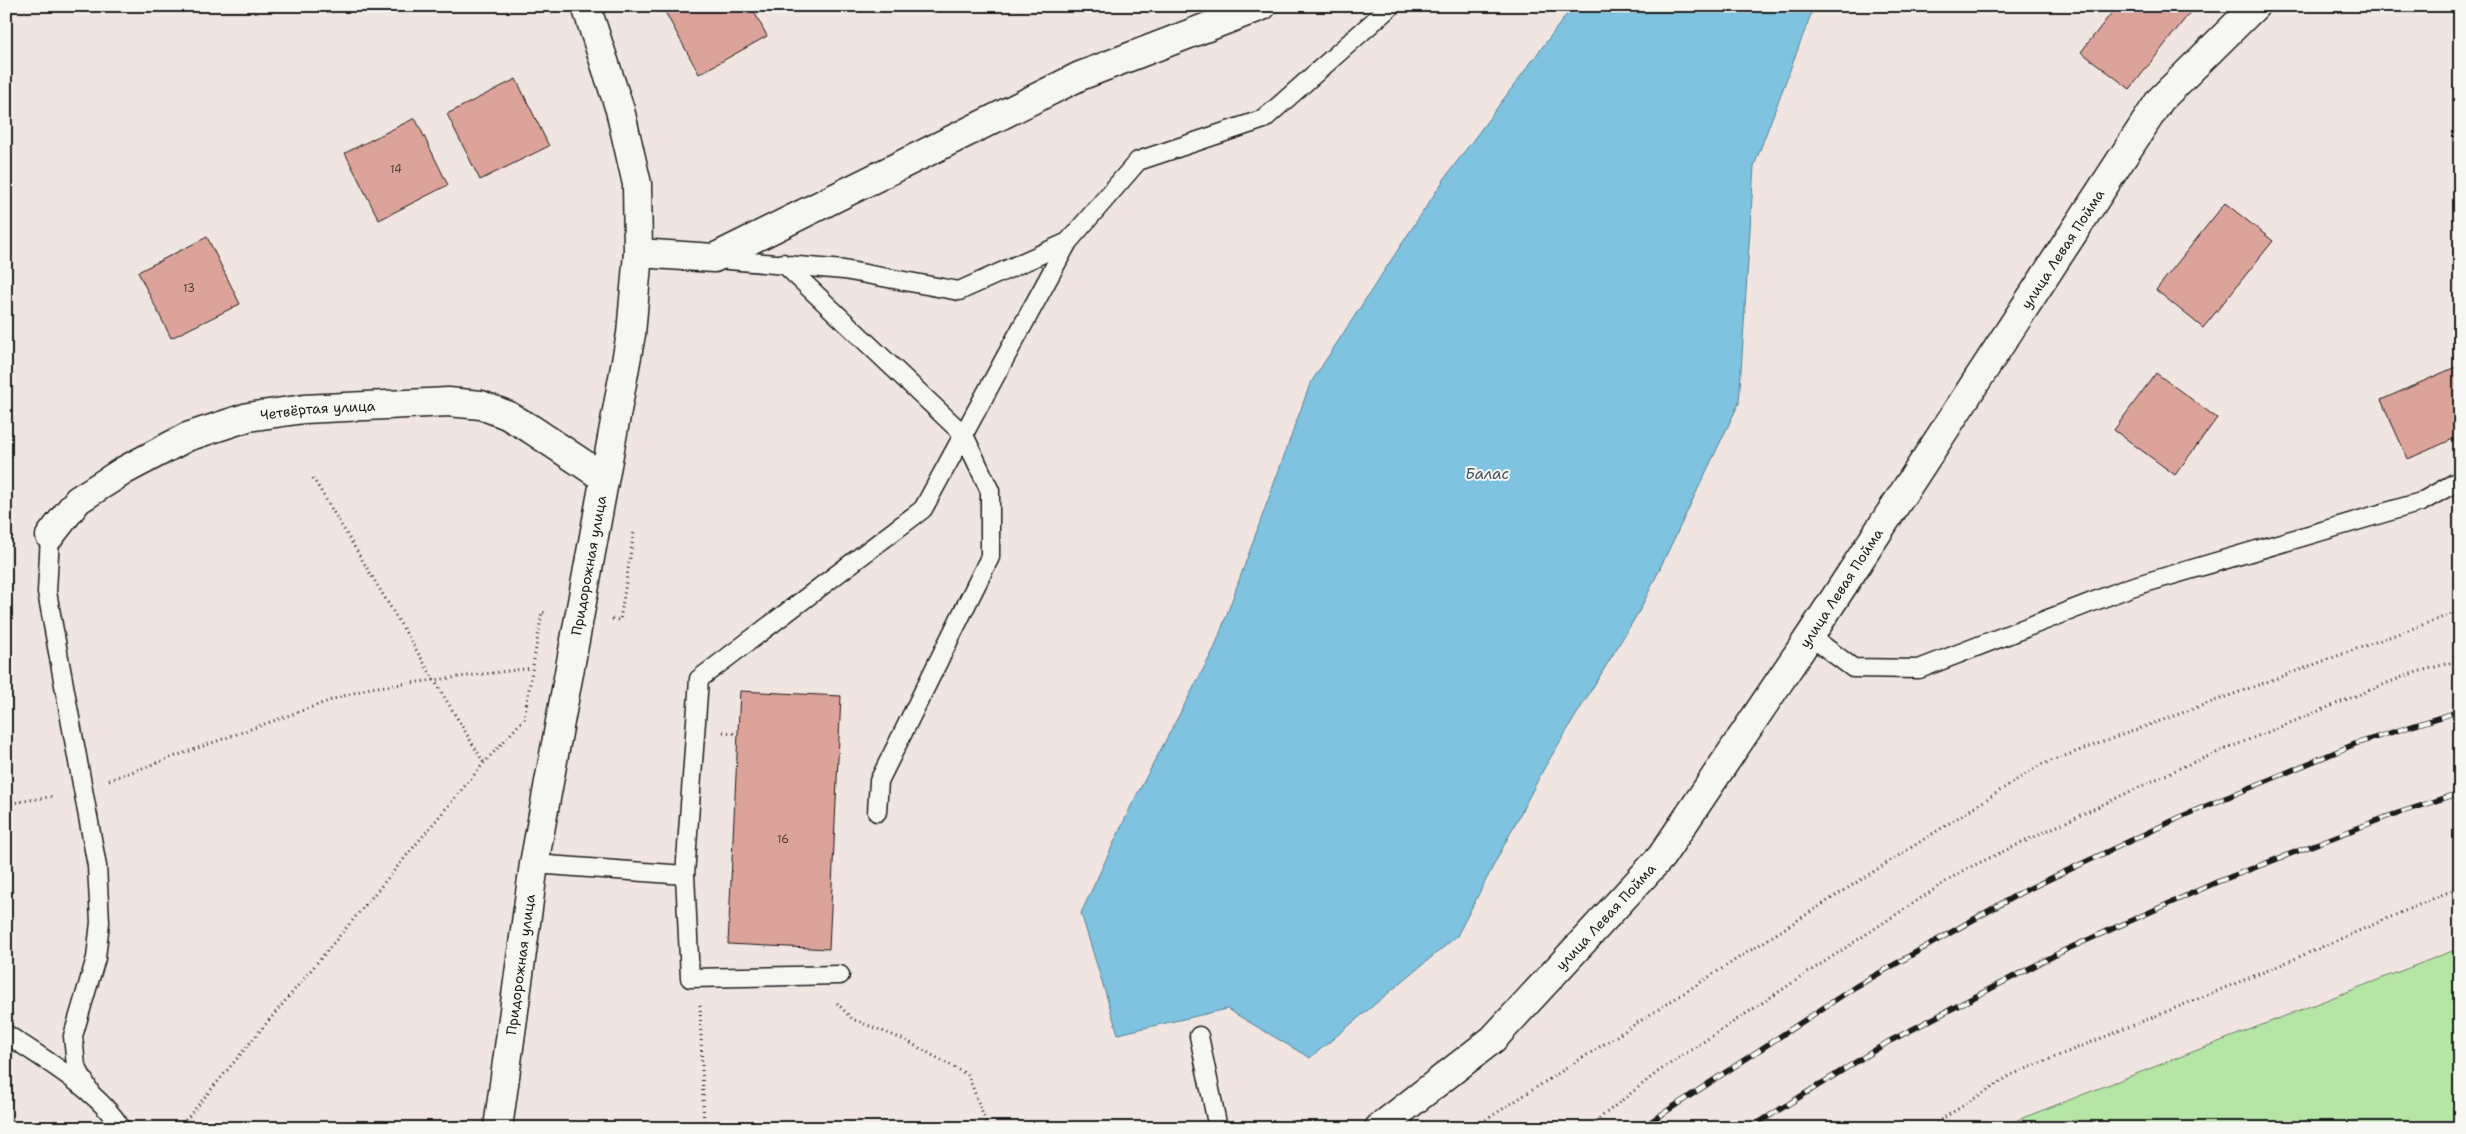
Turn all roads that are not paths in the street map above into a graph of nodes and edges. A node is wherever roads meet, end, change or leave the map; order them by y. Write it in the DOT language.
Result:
graph roads {
  1 [pos="586,6"];
  2 [pos="1262,6"];
  3 [pos="1391,6"];
  4 [pos="2255,6"];
  5 [pos="1068,242"];
  6 [pos="638,253"];
  7 [pos="714,258"];
  8 [pos="783,263"];
  9 [pos="964,435"];
  10 [pos="603,478"];
  11 [pos="2460,480"];
  12 [pos="50,536"];
  13 [pos="1810,636"];
  14 [pos="877,812"];
  15 [pos="534,864"];
  16 [pos="685,875"];
  17 [pos="840,975"];
  18 [pos="6,1034"];
  19 [pos="1199,1036"];
  20 [pos="91,1094"];
  21 [pos="121,1128"];
  22 [pos="498,1128"];
  23 [pos="1218,1128"];
  24 [pos="1379,1128"];
  1 -- 6 [label="street, Придорожная улица"];
  2 -- 7 [label="street"];
  3 -- 5 [label="lane"];
  4 -- 13 [label="street, улица Левая Пойма"];
  5 -- 8 [label="lane"];
  5 -- 9 [label="lane"];
  6 -- 7 [label="street"];
  6 -- 10 [label="street, Придорожная улица"];
  7 -- 8 [label="lane"];
  8 -- 9 [label="lane"];
  9 -- 14 [label="lane"];
  9 -- 16 [label="lane"];
  10 -- 12 [label="street, Четвёртая улица"];
  10 -- 15 [label="street, Придорожная улица"];
  11 -- 13 [label="lane"];
  12 -- 20 [label="lane"];
  13 -- 24 [label="street, улица Левая Пойма"];
  15 -- 16 [label="lane"];
  15 -- 22 [label="street, Придорожная улица"];
  16 -- 17 [label="lane"];
  18 -- 20 [label="lane"];
  19 -- 23 [label="lane"];
  20 -- 21 [label="lane"];
}
